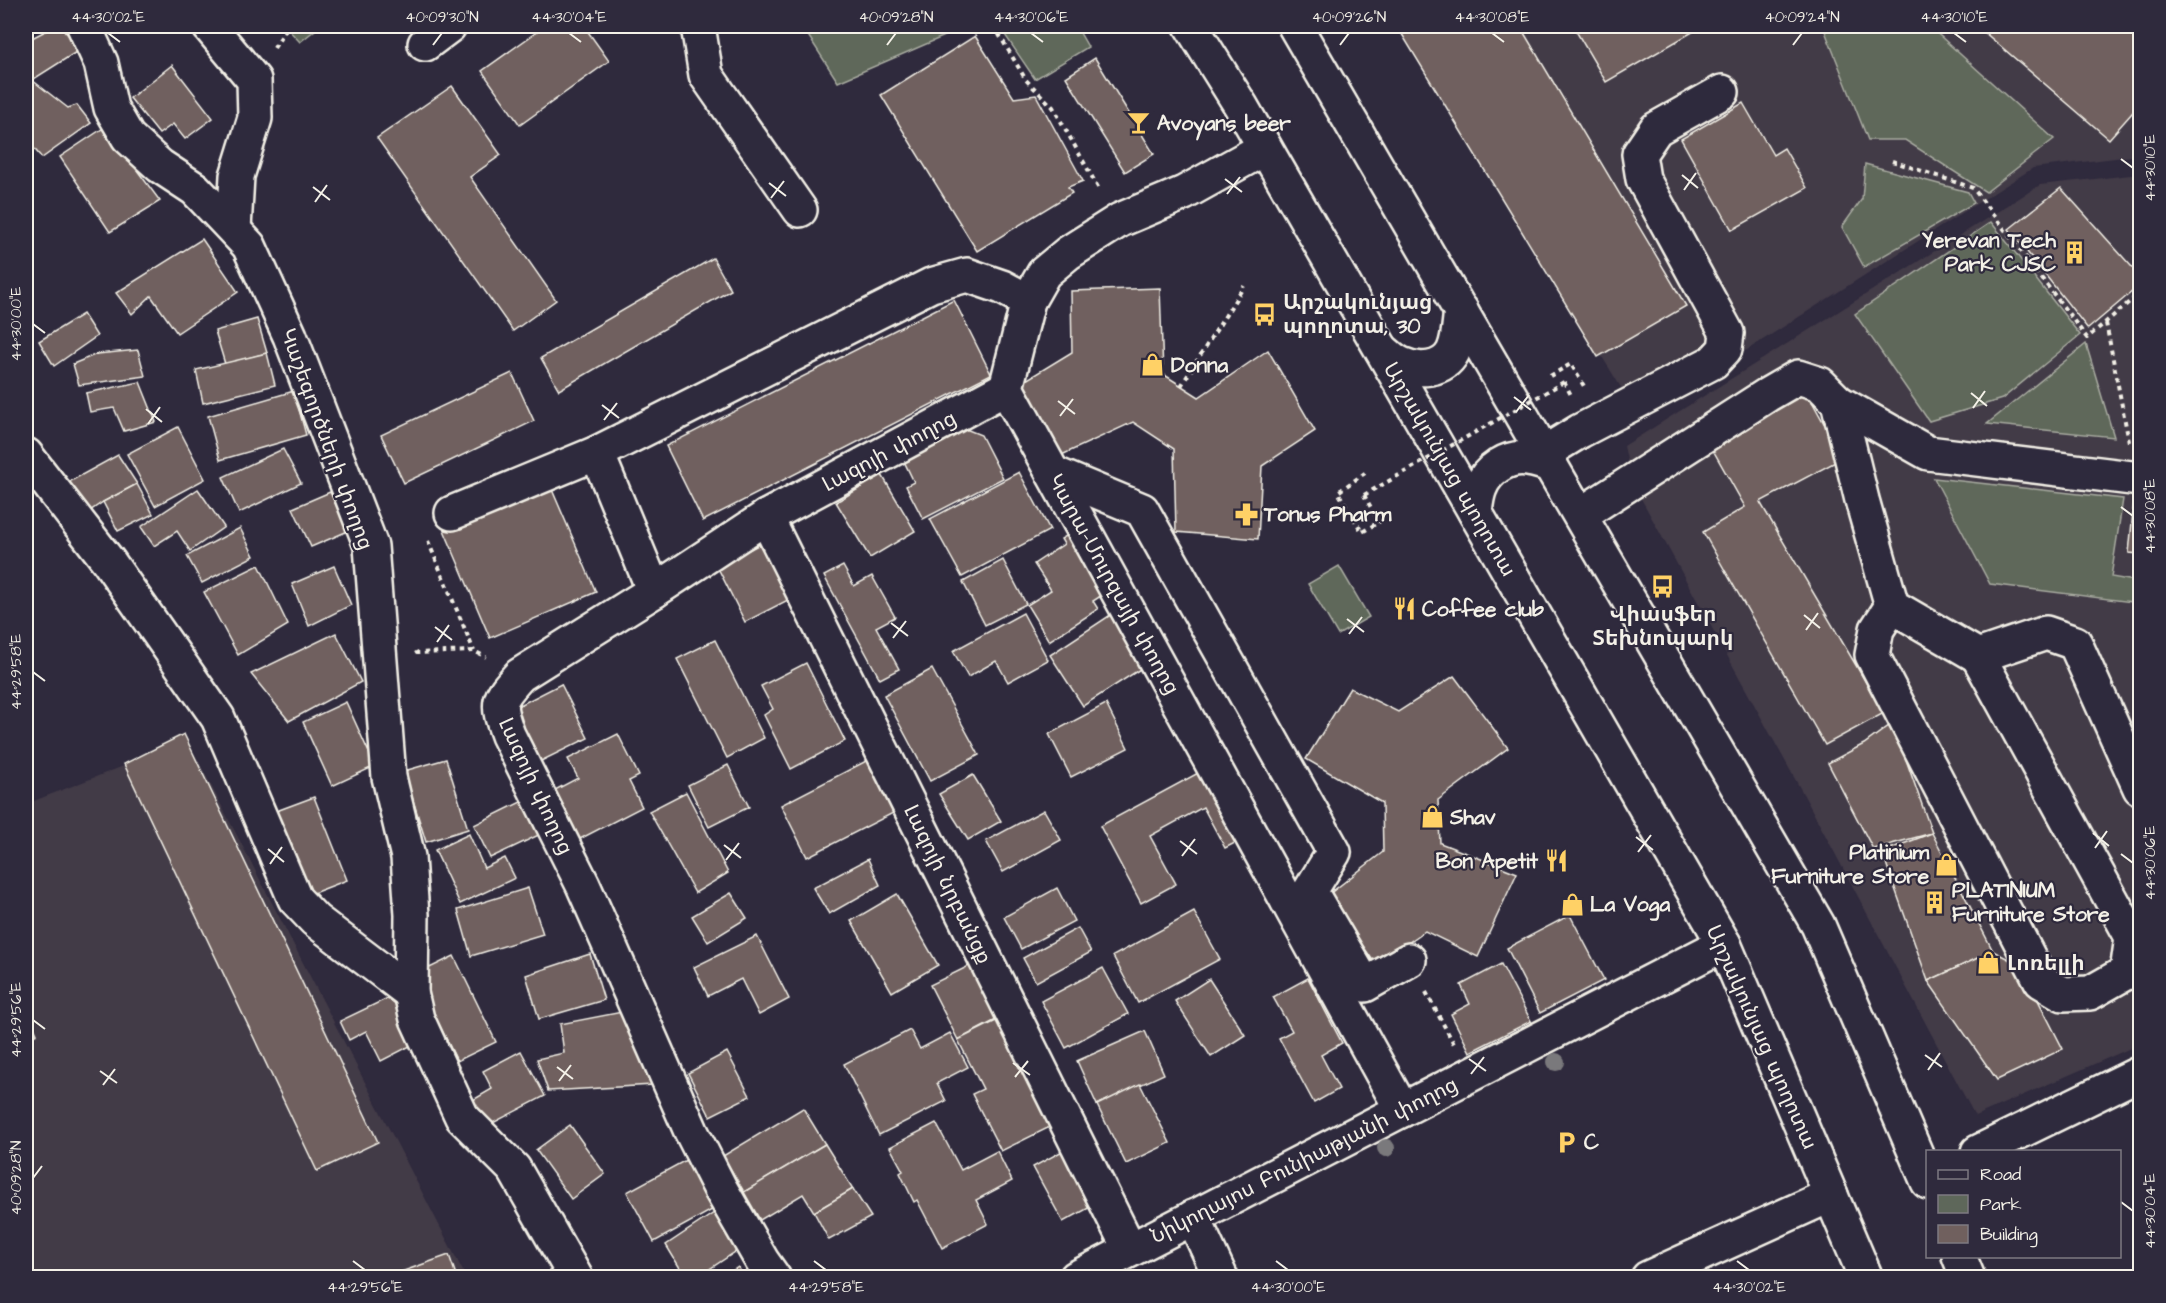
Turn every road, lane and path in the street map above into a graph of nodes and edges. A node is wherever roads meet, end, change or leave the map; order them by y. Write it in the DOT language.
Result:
graph roads {
  1 [pos="84,26"];
  2 [pos="209,26"];
  3 [pos="698,26"];
  4 [pos="994,26"];
  5 [pos="1191,26"];
  6 [pos="1295,26"];
  7 [pos="1722,92"];
  8 [pos="1265,148"];
  9 [pos="1892,161"];
  10 [pos="1095,183"];
  11 [pos="800,210"];
  12 [pos="234,229"];
  13 [pos="1244,286"];
  14 [pos="2140,293"];
  15 [pos="1028,301"];
  16 [pos="1461,310"];
  17 [pos="2106,322"];
  18 [pos="1382,350"];
  19 [pos="1571,364"];
  20 [pos="1550,376"];
  21 [pos="1564,382"];
  22 [pos="1181,386"];
  23 [pos="1006,388"];
  24 [pos="1838,402"];
  25 [pos="597,453"];
  26 [pos="26,454"];
  27 [pos="1547,459"];
  28 [pos="1053,473"];
  29 [pos="1365,473"];
  30 [pos="2138,478"];
  31 [pos="1474,512"];
  32 [pos="452,513"];
  33 [pos="1580,515"];
  34 [pos="766,518"];
  35 [pos="654,591"];
  36 [pos="1892,606"];
  37 [pos="474,651"];
  38 [pos="417,653"];
  39 [pos="1978,656"];
  40 [pos="520,675"];
  41 [pos="2140,788"];
  42 [pos="1724,944"];
  43 [pos="1409,960"];
  44 [pos="411,993"];
  45 [pos="2140,1073"];
  46 [pos="1471,1075"];
  47 [pos="1402,1110"];
  48 [pos="1982,1150"];
  49 [pos="1926,1176"];
  50 [pos="1831,1195"];
  51 [pos="1193,1217"];
  52 [pos="1130,1250"];
  53 [pos="1959,1258"];
  54 [pos="1665,1274"];
  55 [pos="576,1278"];
  56 [pos="774,1278"];
  57 [pos="1076,1278"];
  58 [pos="1221,1278"];
  59 [pos="1866,1278"];
  60 [pos="1968,1278"];
  1 -- 12 [label="street, Կաշեգործների փողոց"];
  2 -- 12 [label="street"];
  3 -- 11 [label="street"];
  4 -- 10 [label="path"];
  5 -- 8 [label="street, Արշակունյաց պողոտա"];
  6 -- 16 [label="street"];
  7 -- 27 [label="street"];
  8 -- 15 [label="street"];
  8 -- 18 [label="street, Արշակունյաց պողոտա"];
  9 -- 17 [label="path"];
  12 -- 44 [label="street, Կաշեգործների փողոց"];
  13 -- 22 [label="path"];
  14 -- 17 [label="path"];
  15 -- 23 [label="street"];
  15 -- 25 [label="street"];
  16 -- 18 [label="street"];
  16 -- 27 [label="street"];
  17 -- 30 [label="path"];
  18 -- 31 [label="street, Արշակունյաց պողոտա"];
  19 -- 20 [label="path"];
  21 -- 29 [label="path, bridge"];
  23 -- 28 [label="street, Կարա-Մուրզայի փողոց"];
  23 -- 34 [label="street, Լազոյի փողոց"];
  24 -- 30 [label="street"];
  24 -- 33 [label="street"];
  24 -- 36 [label="street"];
  25 -- 32 [label="street"];
  25 -- 35 [label="street"];
  26 -- 44 [label="street"];
  27 -- 31 [label="street"];
  27 -- 33 [label="street"];
  28 -- 43 [label="street"];
  28 -- 47 [label="street, Կարա-Մուրզայի փողոց"];
  31 -- 42 [label="street, Արշակունյաց պողոտա"];
  32 -- 37 [label="path"];
  33 -- 49 [label="street"];
  34 -- 35 [label="street, Լազոյի փողոց"];
  34 -- 52 [label="street, Լազոյի նրբանցք"];
  35 -- 40 [label="street, Լազոյի փողոց"];
  36 -- 39 [label="street"];
  36 -- 39 [label="street"];
  37 -- 38 [label="path"];
  37 -- 40 [label="path"];
  39 -- 41 [label="street"];
  40 -- 56 [label="street, Լազոյի փողոց"];
  42 -- 46 [label="street, Նիկողայոս Բունիաթյանի փողոց"];
  42 -- 50 [label="street, Արշակունյաց պողոտա"];
  43 -- 46 [label="path"];
  44 -- 55 [label="street, Կաշեգործների փողոց"];
  45 -- 48 [label="street"];
  46 -- 47 [label="street, Նիկողայոս Բունիաթյանի փողոց"];
  47 -- 51 [label="street, Նիկողայոս Բունիաթյանի փողոց"];
  50 -- 54 [label="street"];
  50 -- 59 [label="street, Արշակունյաց պողոտա"];
  51 -- 52 [label="street, Նիկողայոս Բունիաթյանի փողոց"];
  51 -- 58 [label="street"];
  52 -- 57 [label="street, Նիկողայոս Բունիաթյանի փողոց"];
  53 -- 60 [label="street"];
}
